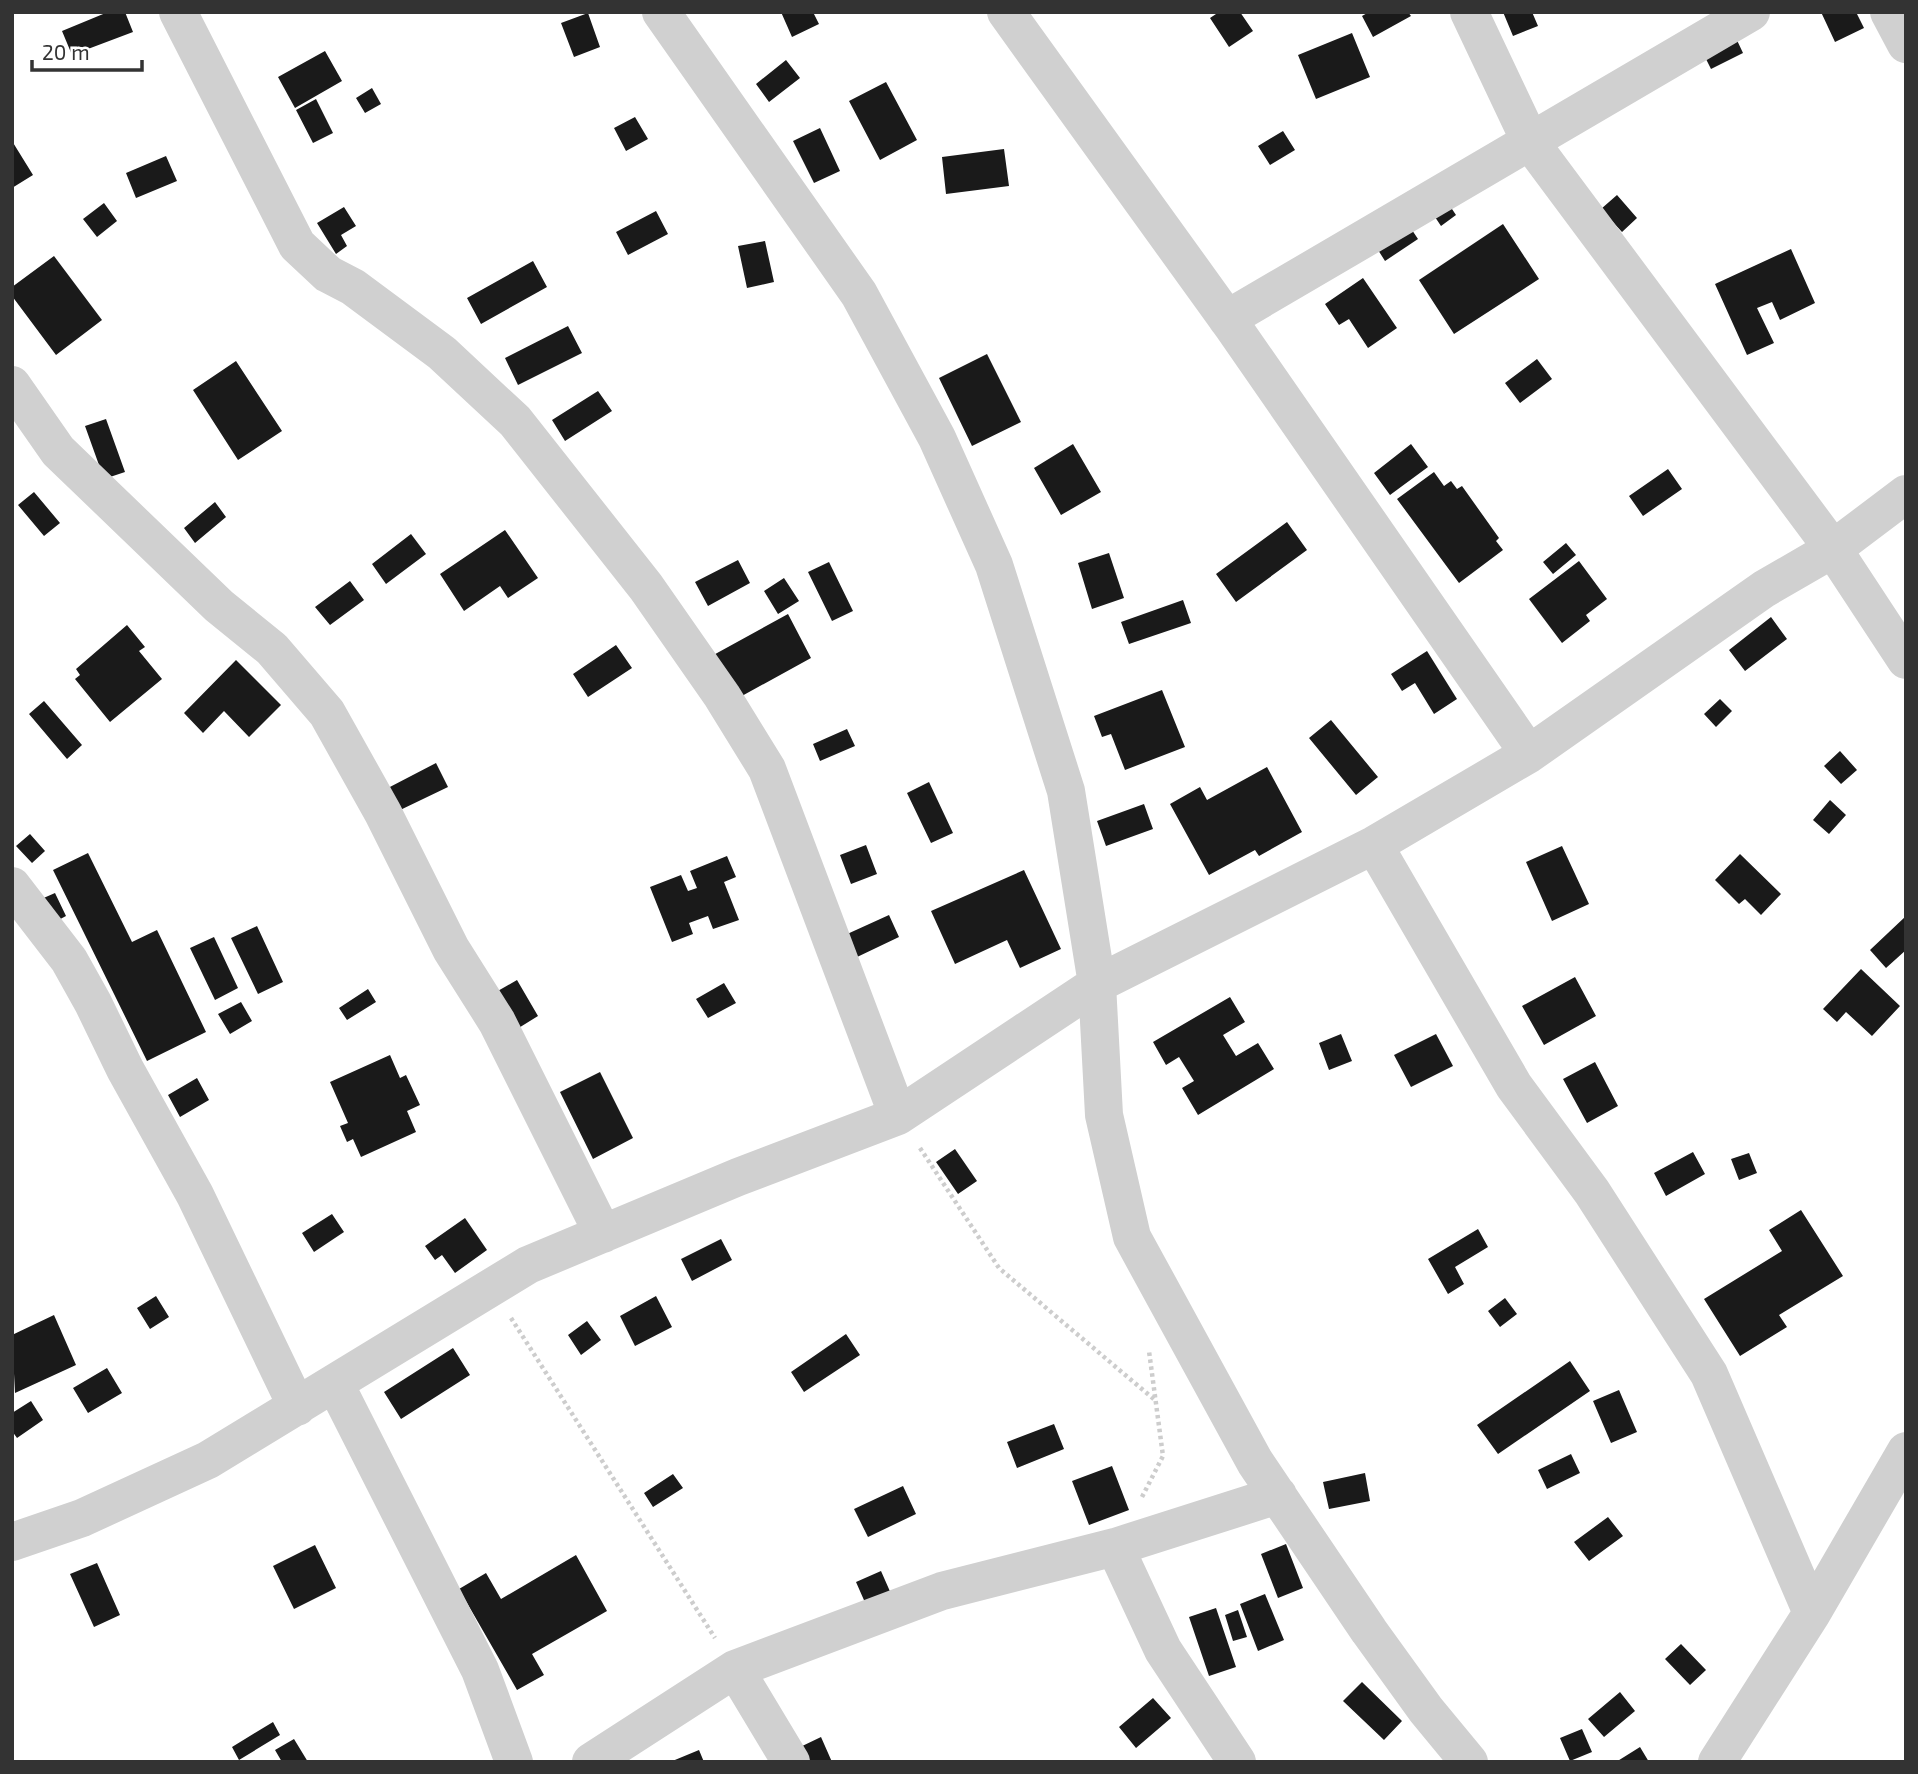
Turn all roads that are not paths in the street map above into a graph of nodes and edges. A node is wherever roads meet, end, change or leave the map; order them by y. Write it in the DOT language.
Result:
graph roads {
  1 [pos="178,12"];
  2 [pos="662,12"];
  3 [pos="1006,12"];
  4 [pos="1469,12"];
  5 [pos="1751,12"];
  6 [pos="1889,12"];
  7 [pos="1906,44"];
  8 [pos="1531,143"];
  9 [pos="1227,319"];
  10 [pos="12,385"];
  11 [pos="1906,494"];
  12 [pos="1833,549"];
  13 [pos="1906,660"];
  14 [pos="1529,754"];
  15 [pos="1374,845"];
  16 [pos="12,886"];
  17 [pos="1097,984"];
  18 [pos="898,1116"];
  19 [pos="603,1234"];
  20 [pos="335,1384"];
  21 [pos="298,1407"];
  22 [pos="1906,1451"];
  23 [pos="1278,1495"];
  24 [pos="15,1534"];
  25 [pos="1115,1547"];
  26 [pos="1812,1613"];
  27 [pos="735,1669"];
  28 [pos="514,1762"];
  29 [pos="591,1762"];
  30 [pos="791,1762"];
  31 [pos="1237,1762"];
  32 [pos="1469,1762"];
  33 [pos="1717,1762"];
  1 -- 18 [label="street"];
  2 -- 17 [label="street"];
  3 -- 9 [label="street"];
  4 -- 8 [label="street"];
  5 -- 8 [label="street"];
  6 -- 7 [label="street"];
  8 -- 9 [label="street"];
  8 -- 12 [label="street"];
  9 -- 14 [label="street"];
  10 -- 19 [label="street"];
  11 -- 12 [label="street"];
  12 -- 13 [label="street"];
  12 -- 14 [label="street"];
  14 -- 15 [label="street"];
  15 -- 17 [label="street"];
  15 -- 26 [label="street"];
  16 -- 21 [label="street"];
  17 -- 18 [label="street"];
  17 -- 23 [label="street"];
  18 -- 19 [label="street"];
  19 -- 20 [label="street"];
  20 -- 21 [label="street"];
  20 -- 28 [label="street"];
  21 -- 24 [label="street"];
  22 -- 26 [label="street"];
  23 -- 25 [label="street"];
  23 -- 32 [label="street"];
  25 -- 27 [label="street"];
  25 -- 31 [label="street"];
  26 -- 33 [label="street"];
  27 -- 29 [label="street"];
  27 -- 30 [label="street"];
}
